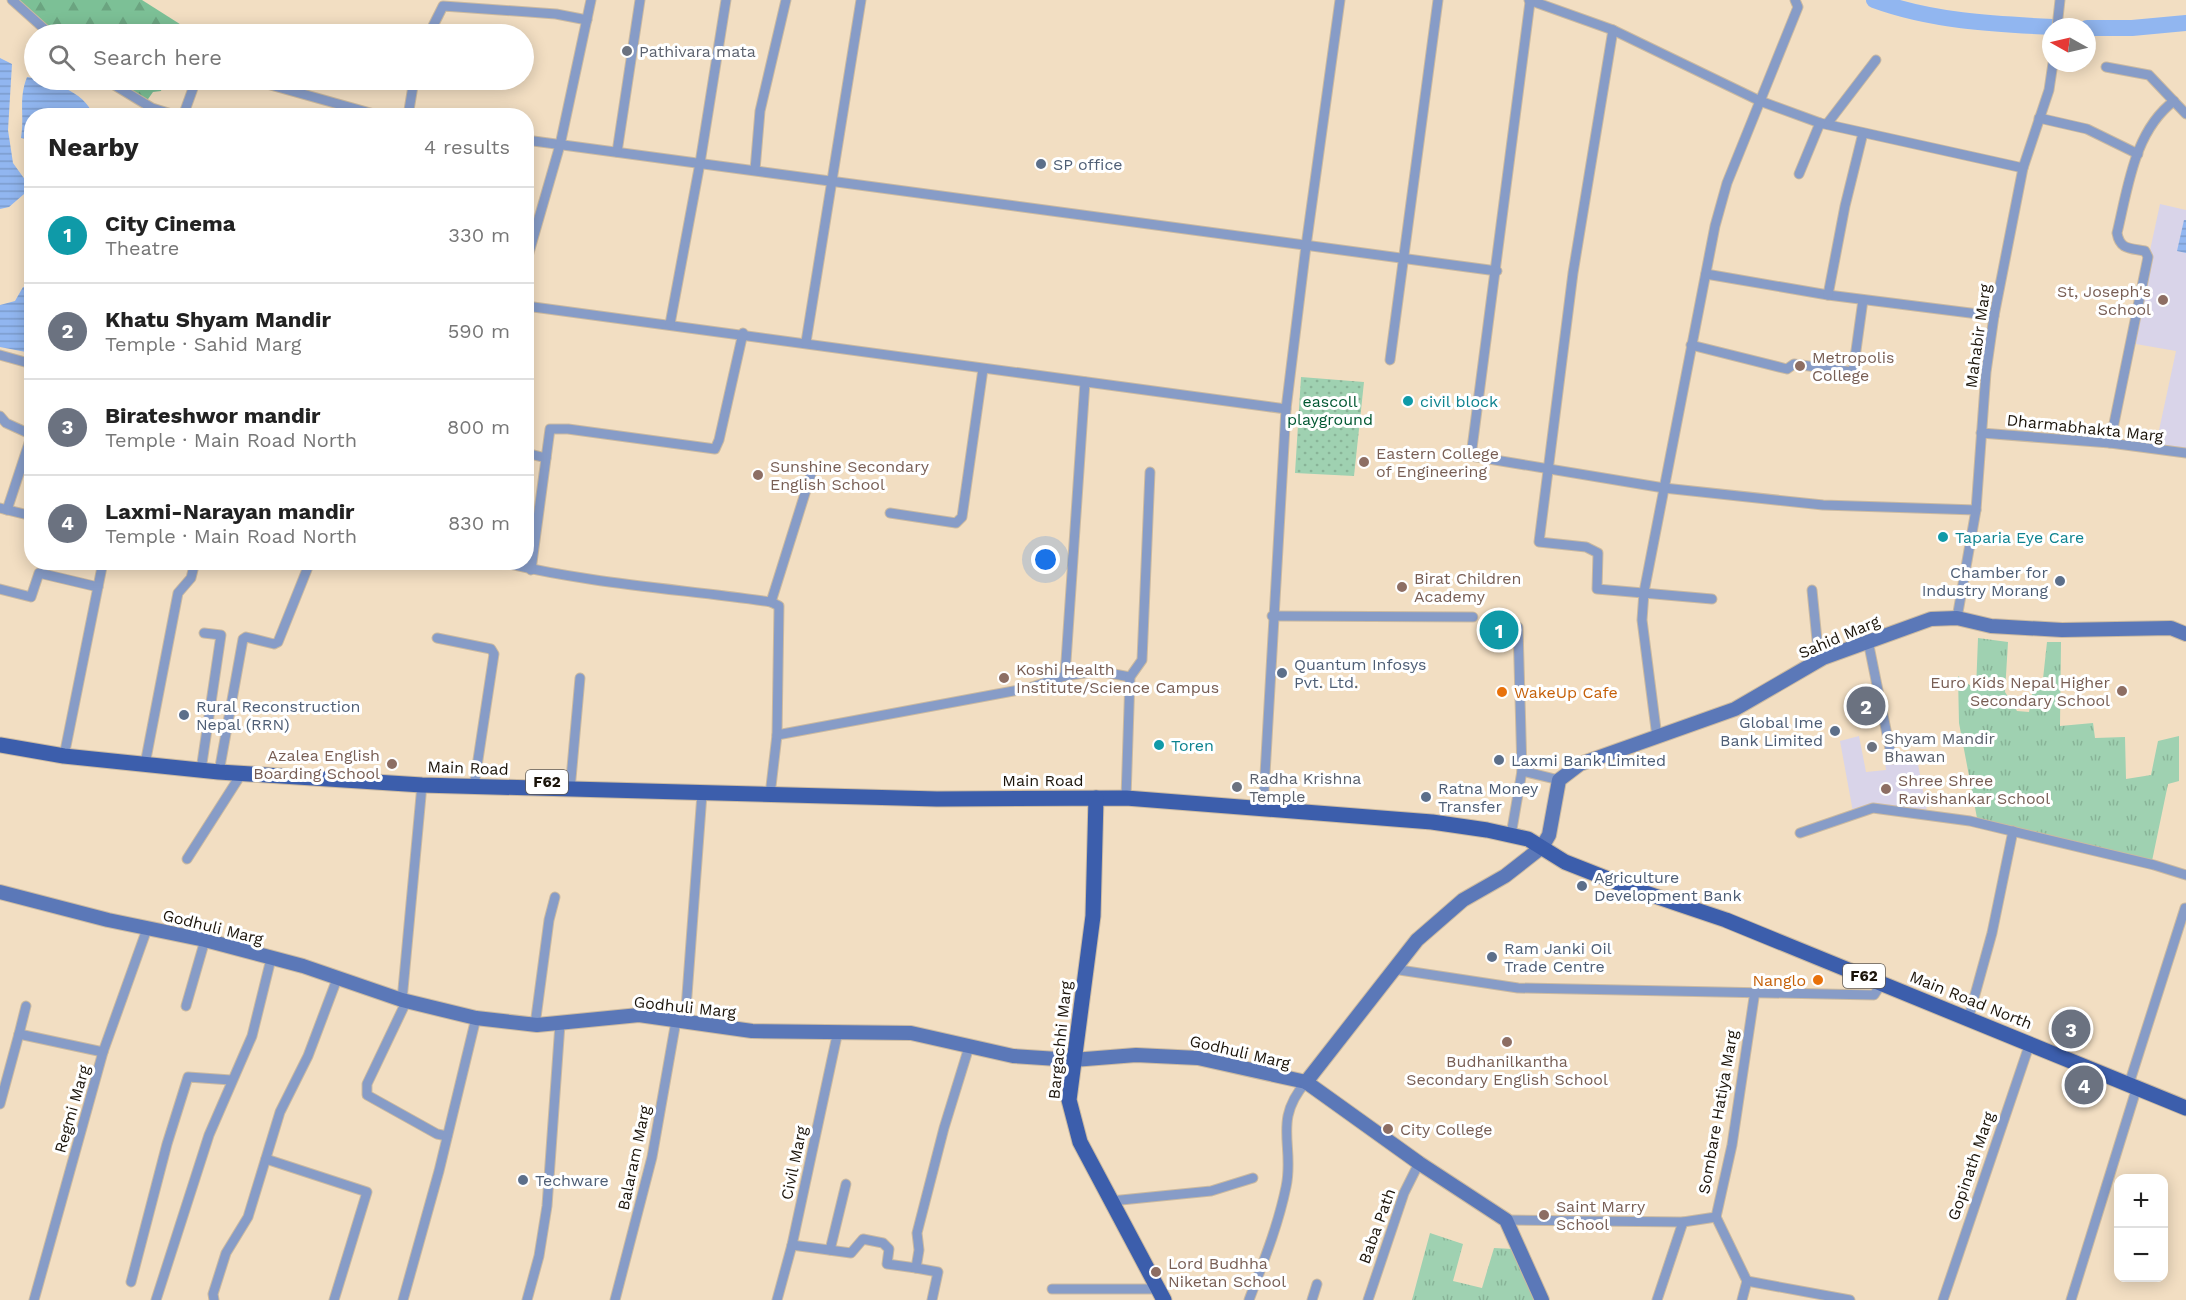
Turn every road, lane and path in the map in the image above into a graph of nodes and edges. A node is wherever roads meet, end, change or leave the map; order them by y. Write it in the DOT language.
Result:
graph roads {
  1 [pos="12,0"];
  2 [pos="591,0"];
  3 [pos="639,0"];
  4 [pos="726,0"];
  5 [pos="786,0"];
  6 [pos="861,0"];
  7 [pos="1340,0"];
  8 [pos="1438,0"];
  9 [pos="1795,0"];
  10 [pos="2060,0"];
  11 [pos="1529,1"];
  12 [pos="2058,18"];
  13 [pos="586,20"];
  14 [pos="39,24"];
  15 [pos="434,24"];
  16 [pos="1613,30"];
  17 [pos="1876,60"];
  18 [pos="2106,67"];
  19 [pos="2052,72"];
  20 [pos="122,90"];
  21 [pos="192,90"];
  22 [pos="288,90"];
  23 [pos="412,90"];
  24 [pos="1760,101"];
  25 [pos="2174,102"];
  26 [pos="152,108"];
  27 [pos="184,108"];
  28 [pos="352,108"];
  29 [pos="409,108"];
  30 [pos="2186,114"];
  31 [pos="2039,118"];
  32 [pos="1824,124"];
  33 [pos="1863,133"];
  34 [pos="534,141"];
  35 [pos="560,145"];
  36 [pos="617,152"];
  37 [pos="2138,154"];
  38 [pos="700,163"];
  39 [pos="2024,168"];
  40 [pos="755,170"];
  41 [pos="1799,174"];
  42 [pos="834,180"];
  43 [pos="534,235"];
  44 [pos="1306,246"];
  45 [pos="1404,258"];
  46 [pos="1497,271"];
  47 [pos="1706,274"];
  48 [pos="1828,295"];
  49 [pos="1863,300"];
  50 [pos="534,307"];
  51 [pos="1994,316"];
  52 [pos="670,324"];
  53 [pos="743,333"];
  54 [pos="806,342"];
  55 [pos="1691,345"];
  56 [pos="0,355"];
  57 [pos="1390,360"];
  58 [pos="24,362"];
  59 [pos="983,369"];
  60 [pos="1085,382"];
  61 [pos="1286,409"];
  62 [pos="0,416"];
  63 [pos="24,431"];
  64 [pos="1981,433"];
  65 [pos="2110,443"];
  66 [pos="2186,453"];
  67 [pos="24,455"];
  68 [pos="534,455"];
  69 [pos="546,458"];
  70 [pos="1550,468"];
  71 [pos="812,471"];
  72 [pos="1150,472"];
  73 [pos="1664,488"];
  74 [pos="3,509"];
  75 [pos="1976,510"];
  76 [pos="890,513"];
  77 [pos="24,514"];
  78 [pos="534,548"];
  79 [pos="101,570"];
  80 [pos="193,570"];
  81 [pos="307,570"];
  82 [pos="531,570"];
  83 [pos="98,587"];
  84 [pos="0,589"];
  85 [pos="1812,590"];
  86 [pos="1644,592"];
  87 [pos="1712,599"];
  88 [pos="771,602"];
  89 [pos="1272,616"];
  90 [pos="1473,617"];
  91 [pos="1957,618"];
  92 [pos="1518,627"];
  93 [pos="204,633"];
  94 [pos="2186,634"];
  95 [pos="437,638"];
  96 [pos="1868,641"];
  97 [pos="1819,660"];
  98 [pos="1065,676"];
  99 [pos="1130,677"];
  100 [pos="580,678"];
  101 [pos="777,735"];
  102 [pos="0,737"];
  103 [pos="1658,737"];
  104 [pos="0,744"];
  105 [pos="64,753"];
  106 [pos="1892,759"];
  107 [pos="146,762"];
  108 [pos="201,768"];
  109 [pos="220,770"];
  110 [pos="1522,771"];
  111 [pos="242,773"];
  112 [pos="1559,780"];
  113 [pos="474,783"];
  114 [pos="422,785"];
  115 [pos="570,786"];
  116 [pos="770,793"];
  117 [pos="702,794"];
  118 [pos="1096,798"];
  119 [pos="1126,798"];
  120 [pos="1263,809"];
  121 [pos="2013,831"];
  122 [pos="1800,832"];
  123 [pos="1511,835"];
  124 [pos="1542,847"];
  125 [pos="187,859"];
  126 [pos="2186,875"];
  127 [pos="0,893"];
  128 [pos="555,897"];
  129 [pos="2185,908"];
  130 [pos="147,929"];
  131 [pos="205,940"];
  132 [pos="271,958"];
  133 [pos="1393,969"];
  134 [pos="337,979"];
  135 [pos="1882,982"];
  136 [pos="1755,991"];
  137 [pos="405,1000"];
  138 [pos="26,1006"];
  139 [pos="186,1006"];
  140 [pos="476,1018"];
  141 [pos="1968,1020"];
  142 [pos="680,1022"];
  143 [pos="560,1024"];
  144 [pos="535,1025"];
  145 [pos="838,1031"];
  146 [pos="19,1034"];
  147 [pos="2030,1043"];
  148 [pos="969,1047"];
  149 [pos="103,1052"];
  150 [pos="1073,1060"];
  151 [pos="231,1080"];
  152 [pos="1306,1082"];
  153 [pos="2133,1085"];
  154 [pos="0,1104"];
  155 [pos="2186,1108"];
  156 [pos="447,1136"];
  157 [pos="267,1159"];
  158 [pos="1419,1163"];
  159 [pos="1253,1178"];
  160 [pos="846,1184"];
  161 [pos="1111,1201"];
  162 [pos="1716,1217"];
  163 [pos="1506,1220"];
  164 [pos="1683,1222"];
  165 [pos="792,1245"];
  166 [pos="830,1250"];
  167 [pos="916,1268"];
  168 [pos="1747,1281"];
  169 [pos="130,1282"];
  170 [pos="1317,1284"];
  171 [pos="1052,1288"];
  172 [pos="1160,1294"];
  173 [pos="34,1300"];
  174 [pos="156,1300"];
  175 [pos="214,1300"];
  176 [pos="334,1300"];
  177 [pos="403,1300"];
  178 [pos="527,1300"];
  179 [pos="615,1300"];
  180 [pos="777,1300"];
  181 [pos="932,1300"];
  182 [pos="1249,1300"];
  183 [pos="1312,1300"];
  184 [pos="1368,1300"];
  185 [pos="1542,1300"];
  186 [pos="1657,1300"];
  187 [pos="1742,1300"];
  188 [pos="1850,1300"];
  189 [pos="1943,1300"];
  190 [pos="2071,1300"];
  1 -- 14 [label="street"];
  2 -- 13 [label="street"];
  3 -- 36 [label="street"];
  4 -- 38 [label="street"];
  5 -- 40 [label="street"];
  6 -- 42 [label="street"];
  7 -- 44 [label="street"];
  8 -- 45 [label="street"];
  9 -- 24 [label="street"];
  10 -- 12 [label="street"];
  11 -- 16 [label="street"];
  11 -- 46 [label="street"];
  13 -- 15 [label="street"];
  13 -- 35 [label="street"];
  16 -- 24 [label="street"];
  16 -- 70 [label="street"];
  17 -- 32 [label="street"];
  18 -- 25 [label="street"];
  19 -- 31 [label="street, Mahabir Marg"];
  20 -- 26 [label="street"];
  21 -- 27 [label="street"];
  22 -- 28 [label="street"];
  23 -- 29 [label="street"];
  24 -- 32 [label="street"];
  24 -- 47 [label="street"];
  25 -- 30 [label="street"];
  25 -- 37 [label="street"];
  31 -- 37 [label="street"];
  31 -- 39 [label="street, Mahabir Marg"];
  32 -- 33 [label="street"];
  32 -- 41 [label="street"];
  33 -- 39 [label="street"];
  33 -- 48 [label="street"];
  34 -- 35 [label="street"];
  35 -- 36 [label="street"];
  35 -- 43 [label="street"];
  36 -- 38 [label="street"];
  37 -- 65 [label="street"];
  38 -- 40 [label="street"];
  38 -- 52 [label="street"];
  39 -- 51 [label="street, Mahabir Marg"];
  40 -- 42 [label="street"];
  42 -- 44 [label="street"];
  42 -- 54 [label="street"];
  44 -- 45 [label="street"];
  44 -- 61 [label="street"];
  45 -- 46 [label="street"];
  45 -- 57 [label="street"];
  46 -- 70 [label="street"];
  47 -- 48 [label="street"];
  47 -- 55 [label="street"];
  48 -- 49 [label="street"];
  49 -- 51 [label="street"];
  49 -- 55 [label="street"];
  50 -- 52 [label="street"];
  51 -- 64 [label="street, Mahabir Marg"];
  52 -- 53 [label="street"];
  53 -- 54 [label="street"];
  53 -- 69 [label="street"];
  54 -- 59 [label="street"];
  55 -- 73 [label="street"];
  56 -- 58 [label="street"];
  59 -- 60 [label="street"];
  59 -- 76 [label="street"];
  60 -- 61 [label="street"];
  60 -- 98 [label="street"];
  61 -- 89 [label="street"];
  62 -- 63 [label="street"];
  64 -- 65 [label="street, Dharmabhakta Marg"];
  64 -- 75 [label="street, Mahabir Marg"];
  65 -- 66 [label="street, Dharmabhakta Marg"];
  67 -- 74 [label="street"];
  68 -- 69 [label="street"];
  69 -- 78 [label="street"];
  70 -- 73 [label="street"];
  70 -- 86 [label="street"];
  71 -- 88 [label="street"];
  72 -- 99 [label="street"];
  73 -- 75 [label="street"];
  73 -- 86 [label="street"];
  74 -- 77 [label="street"];
  75 -- 91 [label="street, Mahabir Marg"];
  79 -- 83 [label="street"];
  80 -- 107 [label="street"];
  81 -- 109 [label="street"];
  82 -- 88 [label="street"];
  83 -- 84 [label="street"];
  83 -- 105 [label="street"];
  85 -- 97 [label="street"];
  86 -- 87 [label="street"];
  86 -- 103 [label="street"];
  88 -- 101 [label="street"];
  89 -- 90 [label="street"];
  89 -- 120 [label="street"];
  91 -- 94 [label="main road, Sahid Marg"];
  91 -- 96 [label="main road, Sahid Marg"];
  92 -- 110 [label="street"];
  93 -- 108 [label="street"];
  95 -- 113 [label="street"];
  96 -- 97 [label="main road, Sahid Marg"];
  96 -- 106 [label="street"];
  97 -- 103 [label="main road, Sahid Marg"];
  98 -- 99 [label="street"];
  98 -- 101 [label="street"];
  99 -- 119 [label="street"];
  100 -- 115 [label="street"];
  101 -- 116 [label="street"];
  102 -- 105 [label="main road, Main Road / F62"];
  103 -- 112 [label="main road, Sahid Marg"];
  104 -- 105 [label="main road, Main Road / F62"];
  105 -- 107 [label="main road, Main Road / F62"];
  107 -- 108 [label="main road, Main Road / F62"];
  108 -- 109 [label="main road, Main Road / F62"];
  109 -- 111 [label="main road, Main Road / F62"];
  109 -- 113 [label="main road, Main Road / F62"];
  110 -- 112 [label="street"];
  110 -- 123 [label="street"];
  111 -- 114 [label="main road, Main Road / F62"];
  111 -- 125 [label="street"];
  112 -- 124 [label="main road"];
  113 -- 114 [label="main road, Main Road / F62"];
  113 -- 115 [label="main road, Main Road / F62"];
  114 -- 137 [label="street"];
  115 -- 116 [label="main road, Main Road / F62"];
  115 -- 117 [label="main road, Main Road / F62"];
  116 -- 117 [label="main road, Main Road / F62"];
  116 -- 118 [label="main road, Main Road / F62"];
  117 -- 142 [label="street, Balaram Marg"];
  118 -- 119 [label="main road, F62"];
  118 -- 150 [label="main road, Bargachhi Marg"];
  119 -- 120 [label="main road, F62"];
  120 -- 123 [label="main road, F62"];
  121 -- 122 [label="street"];
  121 -- 126 [label="street"];
  121 -- 141 [label="street"];
  123 -- 124 [label="main road, F62"];
  124 -- 133 [label="main road"];
  124 -- 135 [label="main road, Main Road North / F62"];
  127 -- 130 [label="main road, Godhuli Marg"];
  128 -- 144 [label="street"];
  129 -- 153 [label="street"];
  130 -- 131 [label="main road, Godhuli Marg"];
  130 -- 149 [label="street, Regmi Marg"];
  131 -- 132 [label="main road, Godhuli Marg"];
  131 -- 139 [label="street"];
  132 -- 134 [label="main road, Godhuli Marg"];
  132 -- 151 [label="street"];
  133 -- 136 [label="street"];
  133 -- 152 [label="main road"];
  134 -- 137 [label="main road, Godhuli Marg"];
  134 -- 157 [label="street"];
  135 -- 136 [label="street"];
  135 -- 141 [label="main road, Main Road North / F62"];
  136 -- 162 [label="street, Sombare Hatiya Marg"];
  137 -- 140 [label="main road, Godhuli Marg"];
  137 -- 156 [label="street"];
  138 -- 146 [label="street"];
  140 -- 144 [label="main road, Godhuli Marg"];
  140 -- 156 [label="street"];
  141 -- 147 [label="main road, Main Road North / F62"];
  142 -- 143 [label="main road, Godhuli Marg"];
  142 -- 145 [label="main road, Godhuli Marg"];
  142 -- 179 [label="street, Balaram Marg"];
  143 -- 144 [label="main road, Godhuli Marg"];
  143 -- 178 [label="street"];
  145 -- 148 [label="main road, Godhuli Marg"];
  145 -- 165 [label="street, Civil Marg"];
  146 -- 149 [label="street"];
  146 -- 154 [label="street"];
  147 -- 153 [label="main road, Main Road North / F62"];
  147 -- 189 [label="street, Gopinath Marg"];
  148 -- 150 [label="main road, Godhuli Marg"];
  148 -- 167 [label="street"];
  149 -- 173 [label="street, Regmi Marg"];
  150 -- 152 [label="main road, Godhuli Marg"];
  150 -- 161 [label="main road, Bargachhi Marg"];
  151 -- 169 [label="street"];
  151 -- 174 [label="street"];
  152 -- 158 [label="main road"];
  152 -- 182 [label="street"];
  153 -- 155 [label="main road, Main Road North / F62"];
  153 -- 190 [label="street"];
  156 -- 177 [label="street"];
  157 -- 175 [label="street"];
  157 -- 176 [label="street"];
  158 -- 163 [label="main road"];
  158 -- 184 [label="street, Baba Path"];
  159 -- 161 [label="street"];
  160 -- 166 [label="street"];
  161 -- 172 [label="main road, Bargachhi Marg"];
  162 -- 164 [label="street, Sombare Hatiya Marg"];
  162 -- 168 [label="street"];
  163 -- 164 [label="street, Sombare Hatiya Marg"];
  163 -- 185 [label="main road"];
  164 -- 186 [label="street"];
  165 -- 166 [label="street"];
  165 -- 180 [label="street, Civil Marg"];
  166 -- 167 [label="street"];
  167 -- 181 [label="street"];
  168 -- 187 [label="street"];
  168 -- 188 [label="street"];
  170 -- 183 [label="street"];
  171 -- 172 [label="street"];
}
